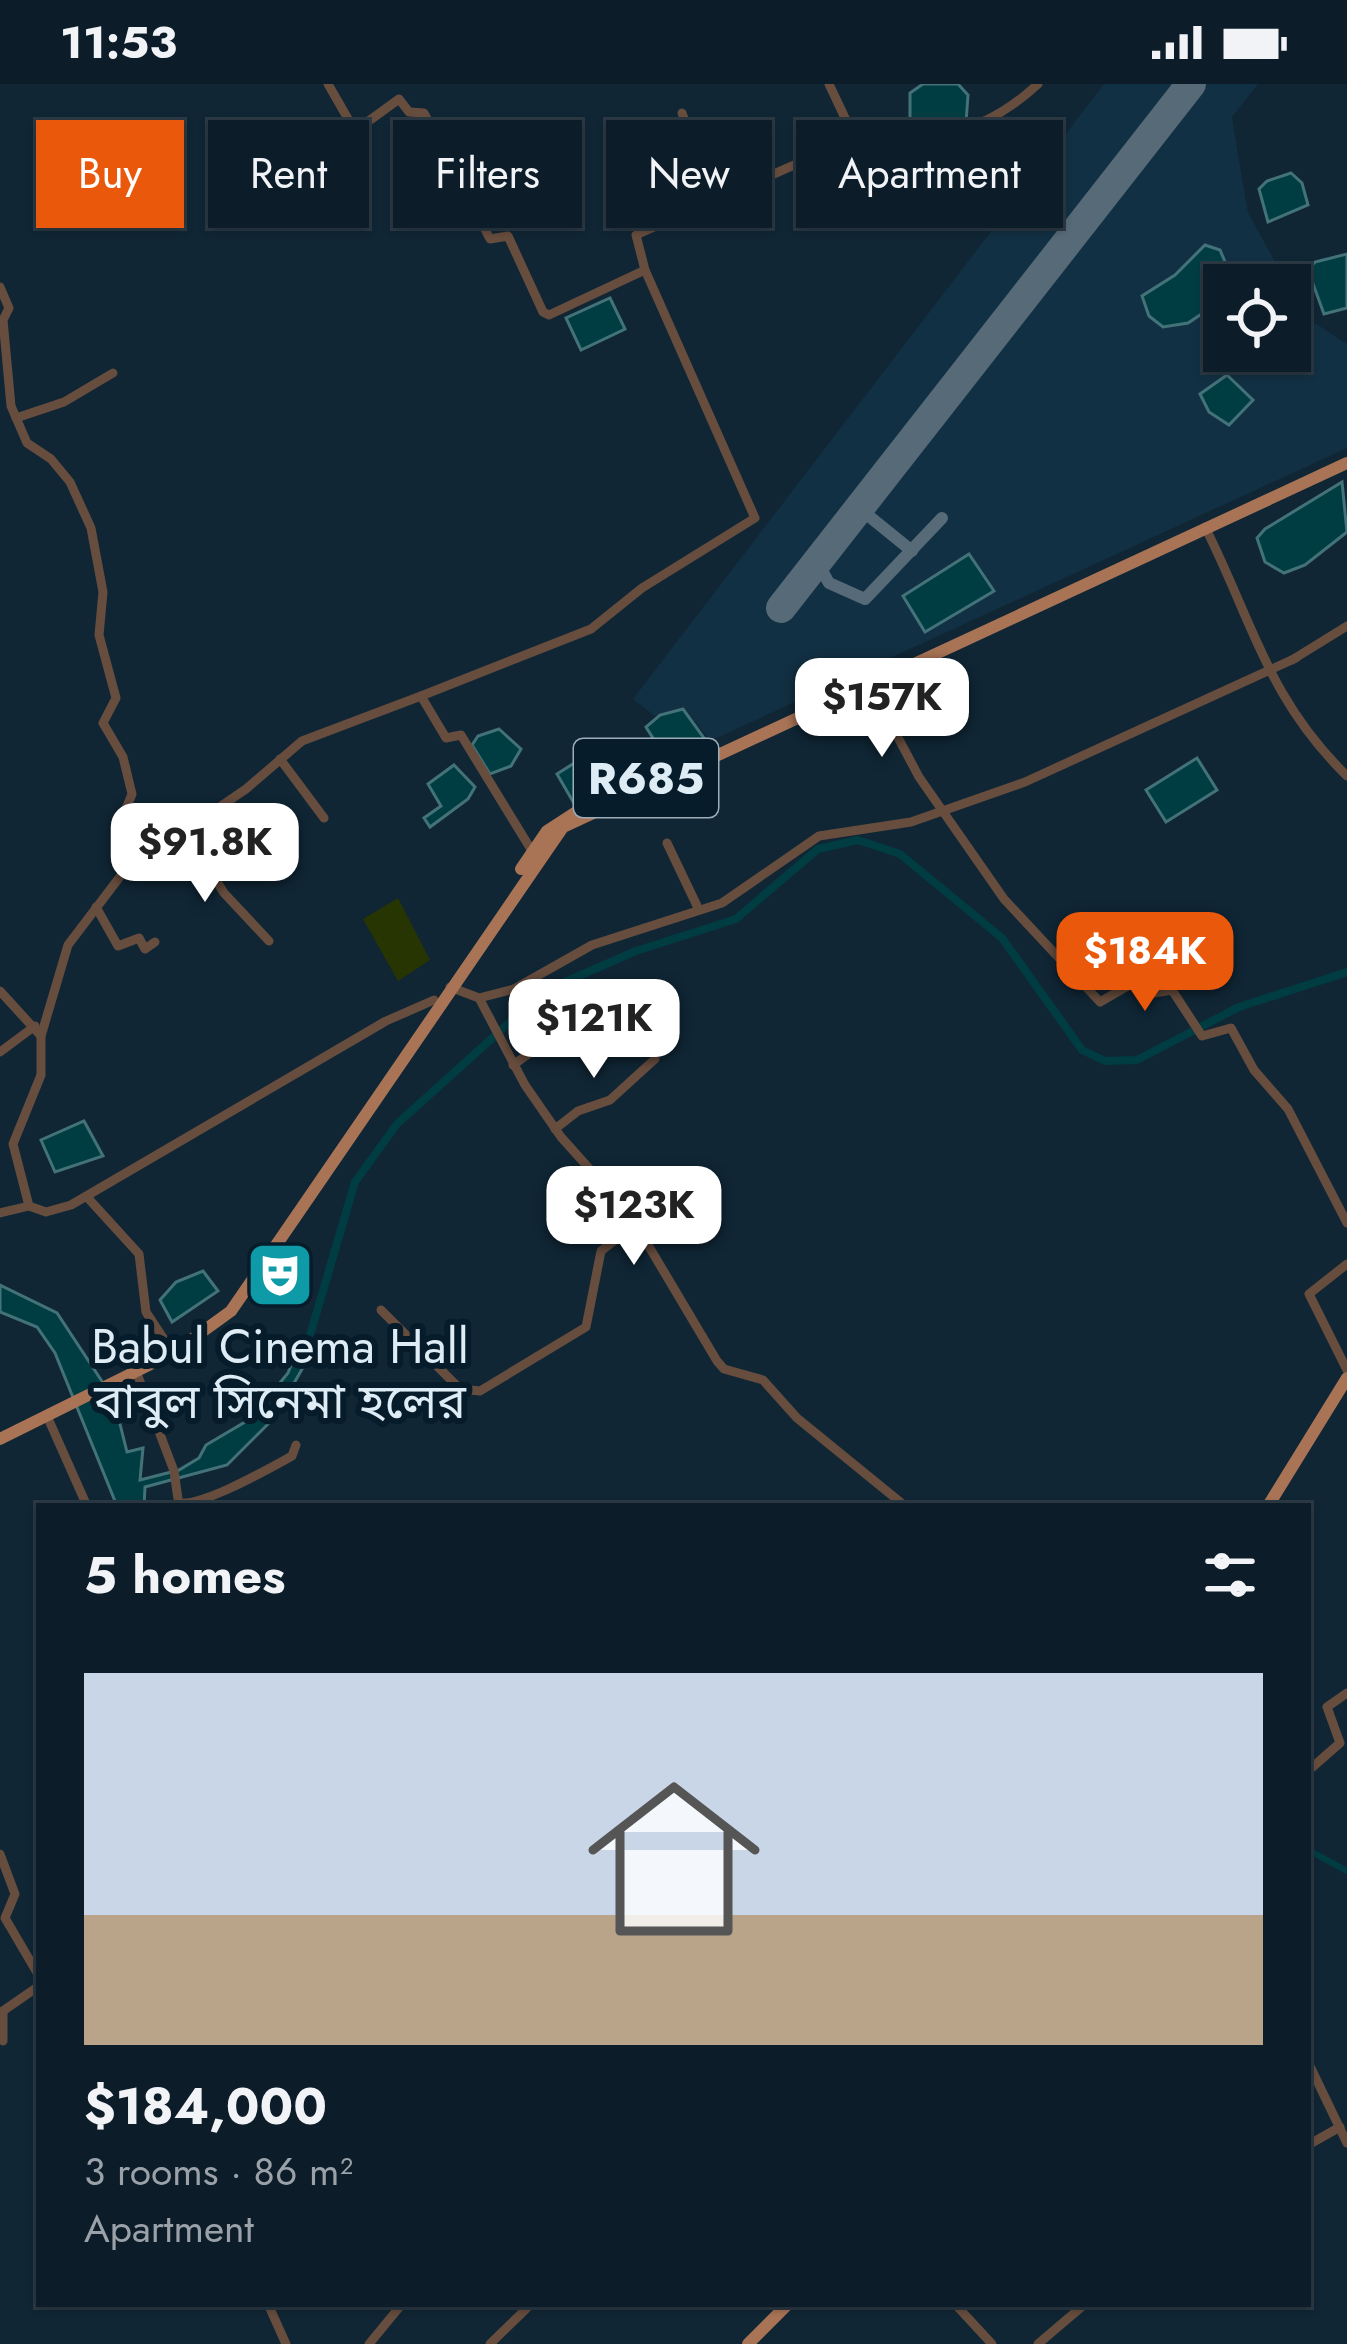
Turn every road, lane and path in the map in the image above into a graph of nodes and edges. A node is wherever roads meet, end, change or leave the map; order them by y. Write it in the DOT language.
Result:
graph roads {
  1 [pos="328,84"];
  2 [pos="829,84"];
  3 [pos="1038,84"];
  4 [pos="682,113"];
  5 [pos="685,120"];
  6 [pos="846,120"];
  7 [pos="980,120"];
  8 [pos="650,228"];
  9 [pos="645,270"];
  10 [pos="0,287"];
  11 [pos="113,373"];
  12 [pos="16,418"];
  13 [pos="1347,459"];
  14 [pos="1205,527"];
  15 [pos="1347,626"];
  16 [pos="1268,675"];
  17 [pos="858,685"];
  18 [pos="421,696"];
  19 [pos="280,759"];
  20 [pos="1347,776"];
  21 [pos="943,810"];
  22 [pos="324,818"];
  23 [pos="174,835"];
  24 [pos="668,843"];
  25 [pos="532,851"];
  26 [pos="122,874"];
  27 [pos="503,902"];
  28 [pos="96,907"];
  29 [pos="699,910"];
  30 [pos="269,941"];
  31 [pos="155,942"];
  32 [pos="1,987"];
  33 [pos="450,987"];
  34 [pos="479,998"];
  35 [pos="434,1000"];
  36 [pos="602,1000"];
  37 [pos="38,1031"];
  38 [pos="410,1041"];
  39 [pos="0,1052"];
  40 [pos="655,1059"];
  41 [pos="512,1065"];
  42 [pos="555,1129"];
  43 [pos="87,1197"];
  44 [pos="28,1206"];
  45 [pos="0,1213"];
  46 [pos="1347,1222"];
  47 [pos="636,1224"];
  48 [pos="1347,1264"];
  49 [pos="381,1310"];
  50 [pos="167,1353"];
  51 [pos="136,1371"];
  52 [pos="1347,1374"];
  53 [pos="47,1416"];
  54 [pos="0,1439"];
  55 [pos="296,1445"];
  56 [pos="87,1503"];
  57 [pos="179,1503"];
  58 [pos="194,1503"];
  59 [pos="901,1503"];
  60 [pos="1270,1503"];
  61 [pos="1347,1693"];
  62 [pos="1311,1768"];
  63 [pos="0,1854"];
  64 [pos="36,1971"];
  65 [pos="36,1988"];
  66 [pos="1,2012"];
  67 [pos="3,2041"];
  68 [pos="1311,2068"];
  69 [pos="1340,2127"];
  70 [pos="1347,2143"];
  71 [pos="1311,2144"];
  72 [pos="269,2307"];
  73 [pos="400,2307"];
  74 [pos="527,2307"];
  75 [pos="785,2307"];
  76 [pos="958,2307"];
  77 [pos="1081,2307"];
  78 [pos="286,2344"];
  79 [pos="369,2344"];
  80 [pos="490,2344"];
  81 [pos="748,2344"];
  82 [pos="992,2344"];
  83 [pos="1038,2344"];
  1 -- 9 [label="street"];
  2 -- 6 [label="street"];
  3 -- 7 [label="street"];
  4 -- 5 [label="street"];
  8 -- 9 [label="street"];
  9 -- 18 [label="street"];
  10 -- 12 [label="street"];
  11 -- 12 [label="street"];
  12 -- 26 [label="street"];
  13 -- 14 [label="main road, R685"];
  13 -- 17 [label="main road, R685"];
  14 -- 16 [label="street"];
  14 -- 17 [label="main road, R685"];
  15 -- 16 [label="street"];
  16 -- 20 [label="street"];
  16 -- 21 [label="street"];
  17 -- 21 [label="street"];
  17 -- 25 [label="main road, R685"];
  17 -- 27 [label="main road, R685"];
  18 -- 19 [label="street"];
  18 -- 25 [label="street"];
  19 -- 22 [label="street"];
  19 -- 23 [label="street"];
  21 -- 29 [label="street"];
  21 -- 46 [label="street"];
  23 -- 26 [label="street"];
  23 -- 30 [label="street"];
  24 -- 29 [label="street"];
  25 -- 27 [label="main road, R685"];
  26 -- 28 [label="street"];
  27 -- 33 [label="main road, R685"];
  27 -- 35 [label="main road, R685"];
  28 -- 31 [label="street"];
  28 -- 37 [label="street"];
  29 -- 34 [label="street"];
  32 -- 37 [label="street"];
  33 -- 34 [label="street"];
  33 -- 38 [label="main road, R685"];
  34 -- 41 [label="street"];
  35 -- 38 [label="main road, R685"];
  35 -- 43 [label="street"];
  36 -- 41 [label="street"];
  37 -- 39 [label="street"];
  37 -- 44 [label="street"];
  38 -- 50 [label="main road, R685"];
  40 -- 42 [label="street"];
  41 -- 42 [label="street"];
  42 -- 47 [label="street"];
  43 -- 44 [label="street"];
  43 -- 50 [label="street"];
  44 -- 45 [label="street"];
  47 -- 49 [label="street"];
  47 -- 59 [label="street"];
  48 -- 52 [label="street"];
  50 -- 51 [label="main road, R685"];
  51 -- 53 [label="main road, R685"];
  51 -- 57 [label="street"];
  52 -- 60 [label="main road"];
  53 -- 54 [label="main road, R685"];
  53 -- 56 [label="street"];
  55 -- 58 [label="street"];
  61 -- 62 [label="street"];
  63 -- 64 [label="street"];
  65 -- 66 [label="street"];
  66 -- 67 [label="street"];
  68 -- 69 [label="street"];
  69 -- 70 [label="street"];
  69 -- 71 [label="street"];
  72 -- 78 [label="street"];
  73 -- 79 [label="street"];
  74 -- 80 [label="street"];
  75 -- 81 [label="main road"];
  76 -- 82 [label="street"];
  77 -- 83 [label="street"];
}
